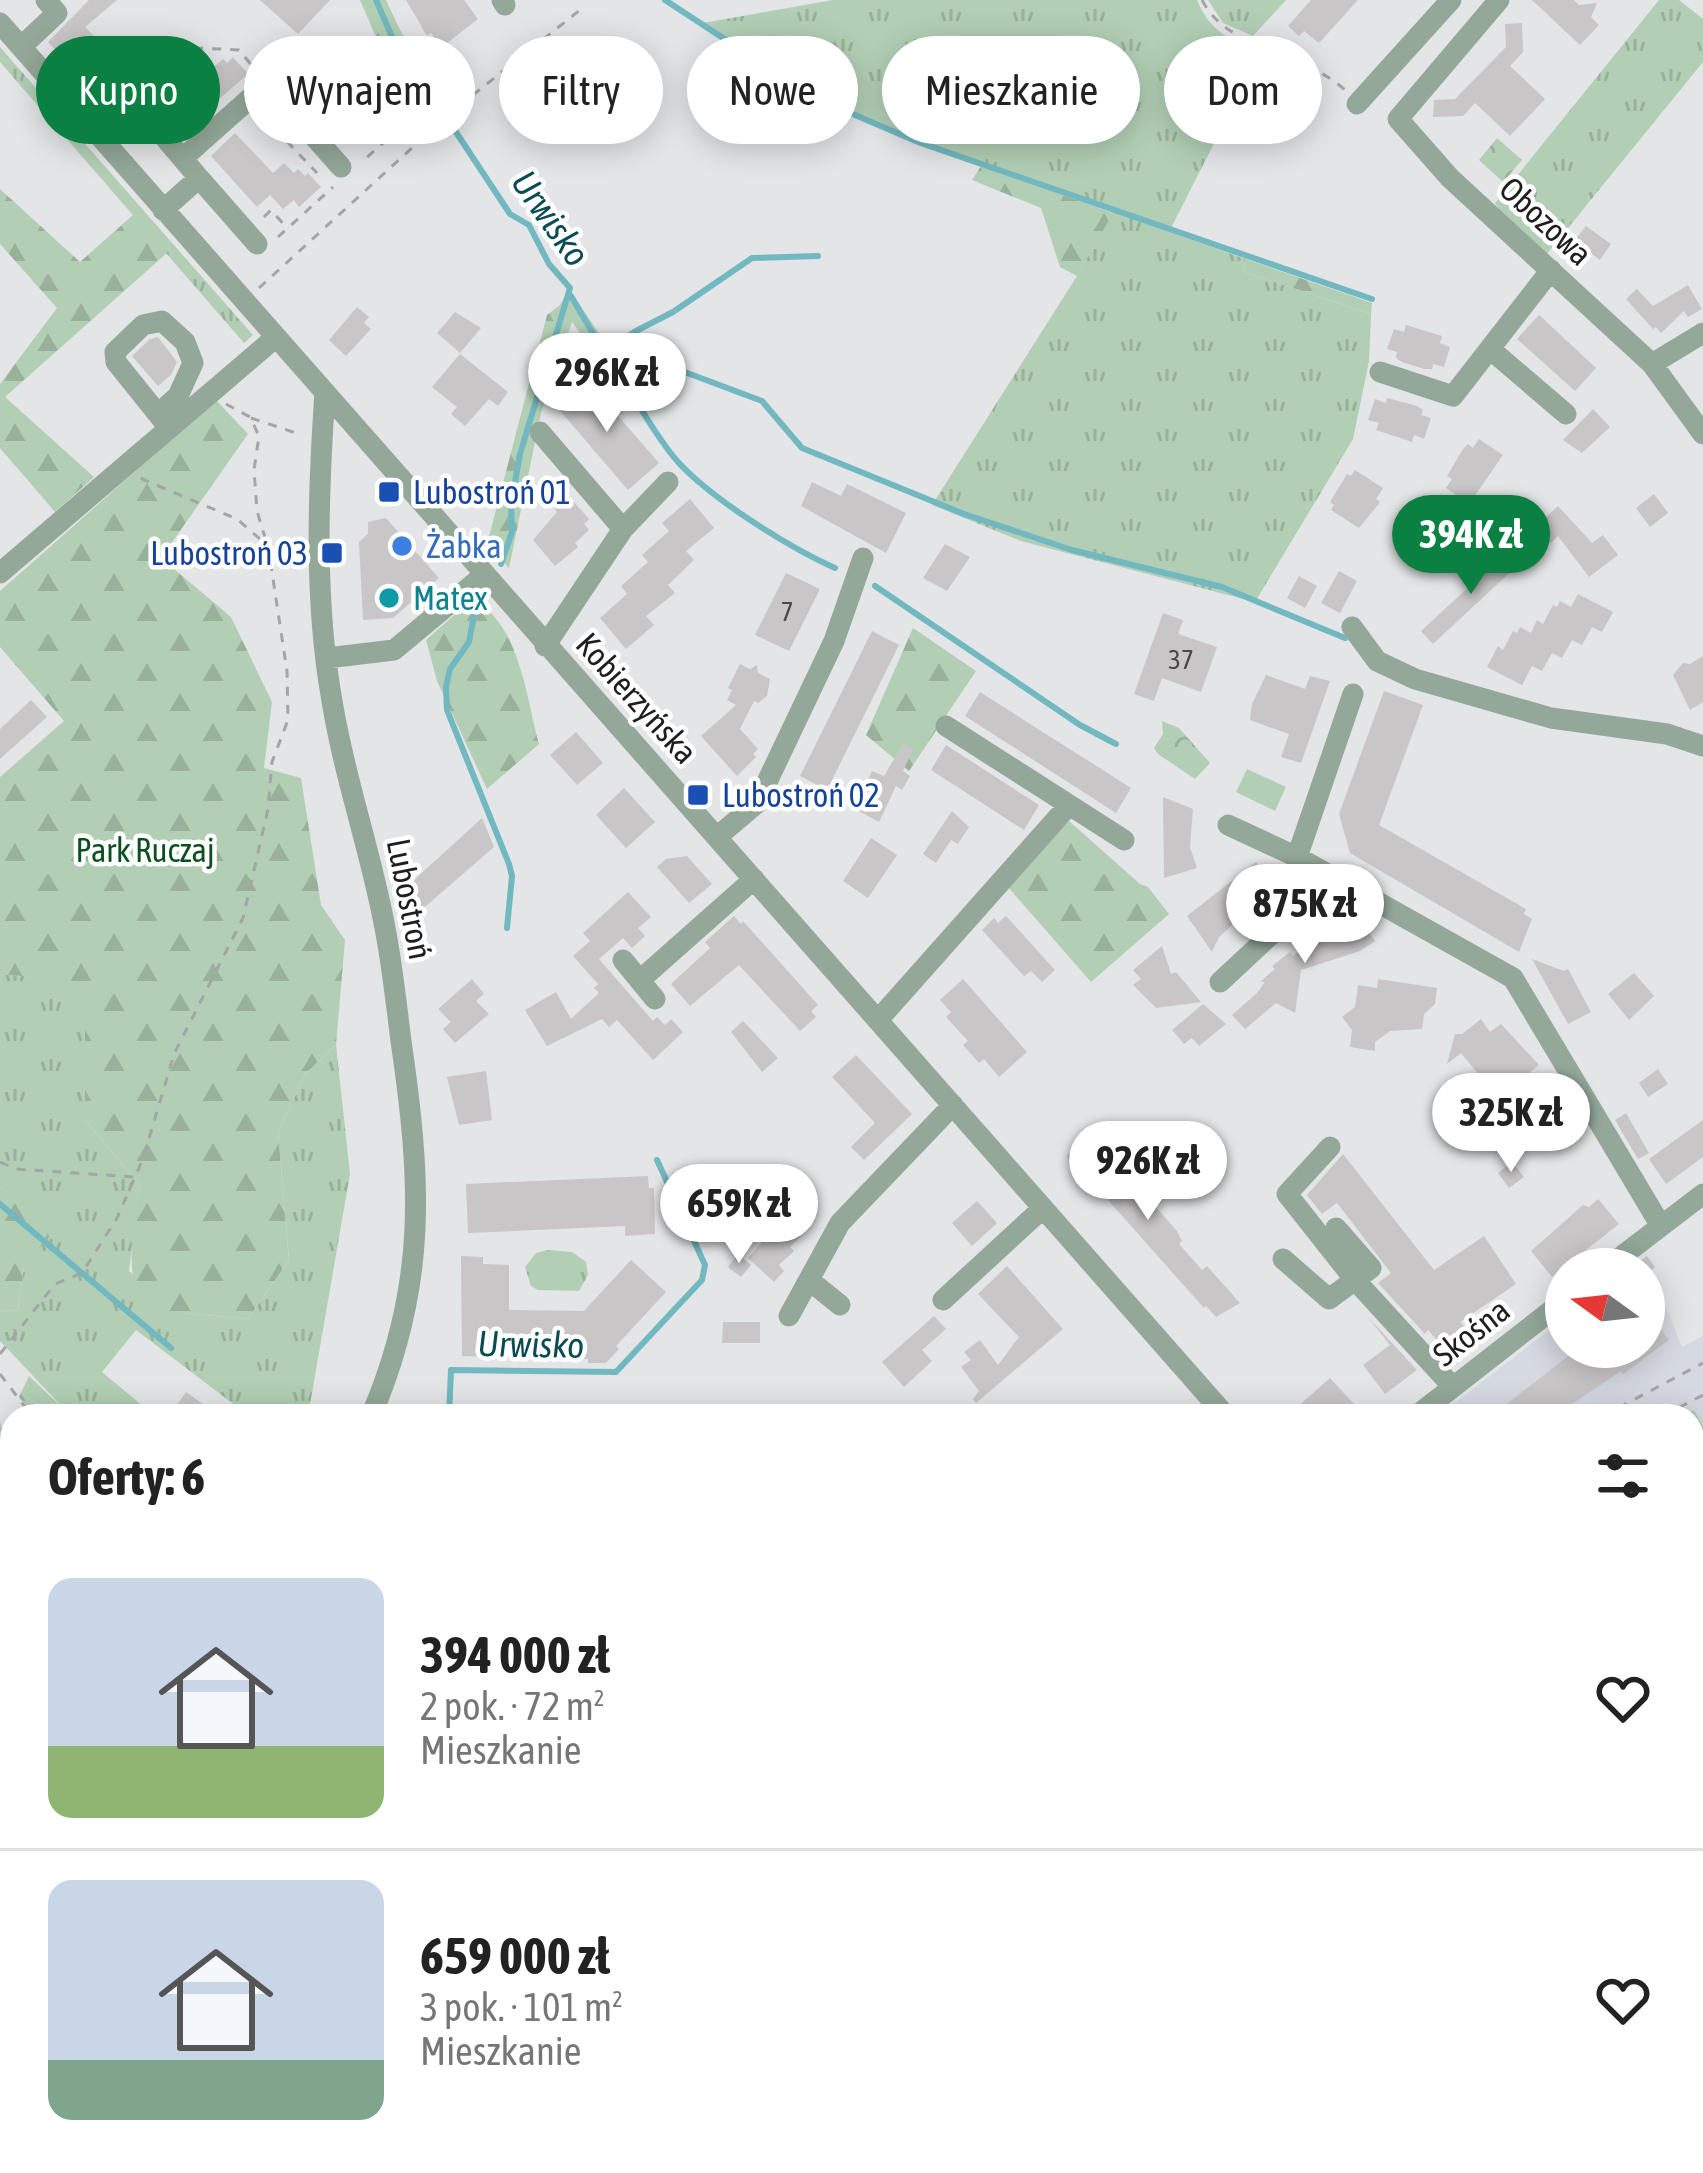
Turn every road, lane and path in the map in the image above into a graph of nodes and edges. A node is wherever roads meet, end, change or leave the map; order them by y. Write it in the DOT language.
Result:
graph roads {
  1 [pos="46,0"];
  2 [pos="1202,0"];
  3 [pos="1451,0"];
  4 [pos="1498,0"];
  5 [pos="580,10"];
  6 [pos="0,23"];
  7 [pos="21,47"];
  8 [pos="1357,104"];
  9 [pos="244,109"];
  10 [pos="171,144"];
  11 [pos="287,144"];
  12 [pos="324,144"];
  13 [pos="382,144"];
  14 [pos="183,158"];
  15 [pos="347,169"];
  16 [pos="199,178"];
  17 [pos="163,210"];
  18 [pos="288,228"];
  19 [pos="259,240"];
  20 [pos="1550,270"];
  21 [pos="244,302"];
  22 [pos="1703,333"];
  23 [pos="276,337"];
  24 [pos="1490,349"];
  25 [pos="1652,364"];
  26 [pos="1380,372"];
  27 [pos="325,392"];
  28 [pos="207,395"];
  29 [pos="1566,414"];
  30 [pos="250,417"];
  31 [pos="540,432"];
  32 [pos="1703,434"];
  33 [pos="322,440"];
  34 [pos="122,470"];
  35 [pos="668,482"];
  36 [pos="623,529"];
  37 [pos="268,546"];
  38 [pos="863,558"];
  39 [pos="0,573"];
  40 [pos="484,575"];
  41 [pos="1352,627"];
  42 [pos="545,646"];
  43 [pos="328,658"];
  44 [pos="1353,694"];
  45 [pos="946,726"];
  46 [pos="1703,746"];
  47 [pos="1069,805"];
  48 [pos="1228,825"];
  49 [pos="717,837"];
  50 [pos="1124,840"];
  51 [pos="1297,857"];
  52 [pos="1333,877"];
  53 [pos="754,879"];
  54 [pos="623,960"];
  55 [pos="640,980"];
  56 [pos="1220,982"];
  57 [pos="656,999"];
  58 [pos="878,1020"];
  59 [pos="953,1106"];
  60 [pos="1330,1147"];
  61 [pos="0,1162"];
  62 [pos="135,1177"];
  63 [pos="1703,1194"];
  64 [pos="1043,1208"];
  65 [pos="1661,1226"];
  66 [pos="1336,1228"];
  67 [pos="1632,1248"];
  68 [pos="1283,1259"];
  69 [pos="809,1280"];
  70 [pos="1354,1280"];
  71 [pos="943,1300"];
  72 [pos="840,1305"];
  73 [pos="1545,1315"];
  74 [pos="789,1316"];
  75 [pos="0,1354"];
  76 [pos="1703,1363"];
  77 [pos="0,1374"];
  78 [pos="1453,1387"];
  79 [pos="23,1404"];
  80 [pos="376,1404"];
  81 [pos="1215,1404"];
  82 [pos="1431,1404"];
  83 [pos="1626,1404"];
  1 -- 7 [label="street"];
  2 -- 8 [label="path"];
  3 -- 8 [label="street"];
  4 -- 20 [label="street, Obozowa"];
  5 -- 21 [label="path"];
  6 -- 7 [label="street, Kobierzyńska"];
  7 -- 17 [label="street, Kobierzyńska"];
  9 -- 14 [label="street"];
  10 -- 14 [label="street"];
  11 -- 18 [label="path"];
  12 -- 15 [label="street"];
  13 -- 15 [label="path"];
  14 -- 16 [label="street"];
  16 -- 17 [label="street"];
  16 -- 19 [label="street"];
  17 -- 21 [label="street, Kobierzyńska"];
  18 -- 19 [label="path"];
  18 -- 19 [label="path"];
  20 -- 24 [label="street"];
  20 -- 25 [label="street, Obozowa"];
  21 -- 23 [label="street, Kobierzyńska"];
  22 -- 25 [label="street"];
  23 -- 27 [label="street, Kobierzyńska"];
  23 -- 28 [label="street"];
  24 -- 26 [label="street"];
  24 -- 29 [label="street"];
  25 -- 32 [label="street, Obozowa"];
  27 -- 33 [label="street, Lubostroń"];
  27 -- 40 [label="street, Kobierzyńska"];
  28 -- 30 [label="path"];
  28 -- 34 [label="street"];
  30 -- 33 [label="path"];
  30 -- 37 [label="path"];
  31 -- 36 [label="street"];
  33 -- 43 [label="street, Lubostroń"];
  34 -- 37 [label="path"];
  34 -- 39 [label="street"];
  35 -- 36 [label="street"];
  36 -- 42 [label="street"];
  37 -- 62 [label="path"];
  38 -- 49 [label="street"];
  40 -- 42 [label="street, Kobierzyńska"];
  40 -- 43 [label="street"];
  41 -- 46 [label="street"];
  42 -- 49 [label="street, Kobierzyńska"];
  43 -- 80 [label="street, Lubostroń"];
  44 -- 51 [label="street"];
  45 -- 47 [label="street"];
  47 -- 50 [label="street"];
  47 -- 58 [label="street"];
  48 -- 51 [label="street"];
  49 -- 53 [label="street, Kobierzyńska"];
  51 -- 52 [label="street"];
  52 -- 56 [label="street"];
  52 -- 65 [label="street"];
  53 -- 55 [label="street"];
  53 -- 58 [label="street, Kobierzyńska"];
  54 -- 55 [label="street"];
  55 -- 57 [label="street"];
  58 -- 59 [label="street, Kobierzyńska"];
  59 -- 64 [label="street, Kobierzyńska"];
  59 -- 69 [label="street"];
  60 -- 70 [label="street"];
  61 -- 62 [label="path"];
  62 -- 75 [label="path"];
  63 -- 65 [label="street"];
  64 -- 71 [label="street"];
  64 -- 81 [label="street, Kobierzyńska"];
  65 -- 67 [label="street"];
  66 -- 70 [label="street"];
  68 -- 70 [label="street"];
  69 -- 72 [label="street"];
  69 -- 74 [label="street"];
  70 -- 78 [label="street"];
  73 -- 78 [label="street, Skośna"];
  76 -- 83 [label="path"];
  77 -- 79 [label="path"];
  78 -- 82 [label="street, Skośna"];
}
